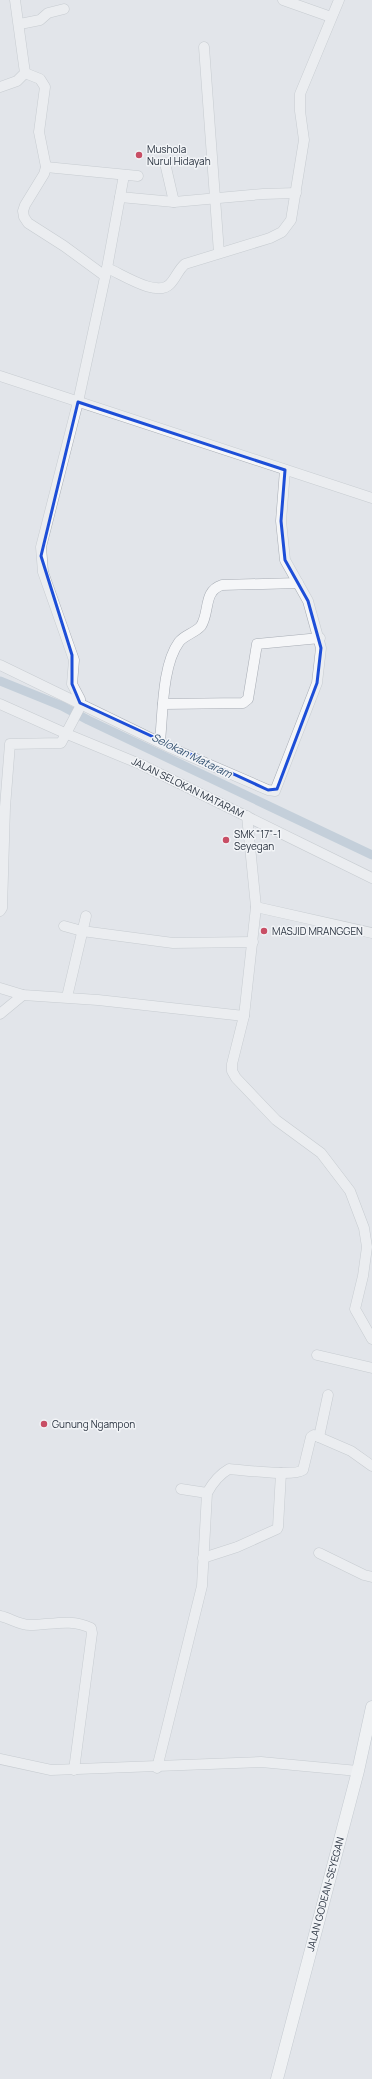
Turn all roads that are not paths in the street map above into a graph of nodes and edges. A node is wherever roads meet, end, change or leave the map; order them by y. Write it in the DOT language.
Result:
graph roads {
  1 [pos="15,0"];
  2 [pos="284,0"];
  3 [pos="339,0"];
  4 [pos="64,9"];
  5 [pos="331,17"];
  6 [pos="20,24"];
  7 [pos="204,47"];
  8 [pos="25,73"];
  9 [pos="0,87"];
  10 [pos="165,163"];
  11 [pos="49,167"];
  12 [pos="124,175"];
  13 [pos="138,176"];
  14 [pos="296,193"];
  15 [pos="120,197"];
  16 [pos="216,199"];
  17 [pos="174,202"];
  18 [pos="219,253"];
  19 [pos="106,272"];
  20 [pos="0,376"];
  21 [pos="78,402"];
  22 [pos="285,470"];
  23 [pos="372,498"];
  24 [pos="298,583"];
  25 [pos="320,638"];
  26 [pos="0,665"];
  27 [pos="0,704"];
  28 [pos="163,704"];
  29 [pos="80,705"];
  30 [pos="67,734"];
  31 [pos="160,741"];
  32 [pos="5,743"];
  33 [pos="247,816"];
  34 [pos="372,878"];
  35 [pos="256,907"];
  36 [pos="0,911"];
  37 [pos="86,916"];
  38 [pos="64,926"];
  39 [pos="79,930"];
  40 [pos="372,933"];
  41 [pos="253,942"];
  42 [pos="0,988"];
  43 [pos="23,995"];
  44 [pos="66,998"];
  45 [pos="0,1014"];
  46 [pos="244,1016"];
  47 [pos="372,1339"];
  48 [pos="317,1355"];
  49 [pos="372,1368"];
  50 [pos="328,1395"];
  51 [pos="319,1437"];
  52 [pos="372,1466"];
  53 [pos="282,1473"];
  54 [pos="181,1489"];
  55 [pos="207,1493"];
  56 [pos="319,1553"];
  57 [pos="203,1558"];
  58 [pos="372,1577"];
  59 [pos="0,1616"];
  60 [pos="372,1708"];
  61 [pos="0,1759"];
  62 [pos="157,1768"];
  63 [pos="74,1770"];
  64 [pos="358,1771"];
  65 [pos="277,2079"];
  1 -- 6 [label="street"];
  2 -- 5 [label="street"];
  3 -- 5 [label="street"];
  4 -- 6 [label="street"];
  5 -- 14 [label="street"];
  6 -- 8 [label="street"];
  7 -- 16 [label="street"];
  8 -- 9 [label="street"];
  8 -- 11 [label="street"];
  10 -- 17 [label="street"];
  11 -- 12 [label="street"];
  11 -- 19 [label="street"];
  12 -- 13 [label="street"];
  12 -- 15 [label="street"];
  14 -- 16 [label="street"];
  14 -- 18 [label="street"];
  15 -- 17 [label="street"];
  15 -- 19 [label="street"];
  16 -- 17 [label="street"];
  16 -- 18 [label="street"];
  18 -- 19 [label="street"];
  19 -- 21 [label="street"];
  20 -- 21 [label="street"];
  21 -- 22 [label="street"];
  21 -- 29 [label="street"];
  22 -- 23 [label="street"];
  22 -- 24 [label="street"];
  24 -- 25 [label="street"];
  24 -- 28 [label="street"];
  25 -- 28 [label="street"];
  25 -- 31 [label="street"];
  26 -- 29 [label="street"];
  27 -- 30 [label="street, JALAN SELOKAN MATARAM"];
  28 -- 31 [label="street"];
  29 -- 30 [label="street"];
  29 -- 31 [label="street"];
  30 -- 32 [label="street"];
  30 -- 33 [label="street, JALAN SELOKAN MATARAM"];
  32 -- 36 [label="street"];
  33 -- 34 [label="street, JALAN SELOKAN MATARAM"];
  33 -- 35 [label="street"];
  35 -- 40 [label="street"];
  35 -- 41 [label="street"];
  37 -- 39 [label="street"];
  38 -- 39 [label="street"];
  39 -- 41 [label="street"];
  39 -- 44 [label="street"];
  41 -- 46 [label="street"];
  42 -- 43 [label="street"];
  43 -- 44 [label="street"];
  43 -- 45 [label="street"];
  44 -- 46 [label="street"];
  46 -- 47 [label="street"];
  48 -- 49 [label="street"];
  50 -- 51 [label="street"];
  51 -- 52 [label="street"];
  51 -- 53 [label="street"];
  53 -- 55 [label="street"];
  53 -- 57 [label="street"];
  54 -- 55 [label="street"];
  55 -- 57 [label="street"];
  56 -- 58 [label="street"];
  57 -- 62 [label="street"];
  59 -- 63 [label="street"];
  60 -- 64 [label="main road, JALAN GODEAN-SEYEGAN"];
  61 -- 63 [label="street"];
  62 -- 63 [label="street"];
  62 -- 64 [label="street"];
  64 -- 65 [label="main road, JALAN GODEAN-SEYEGAN"];
}
